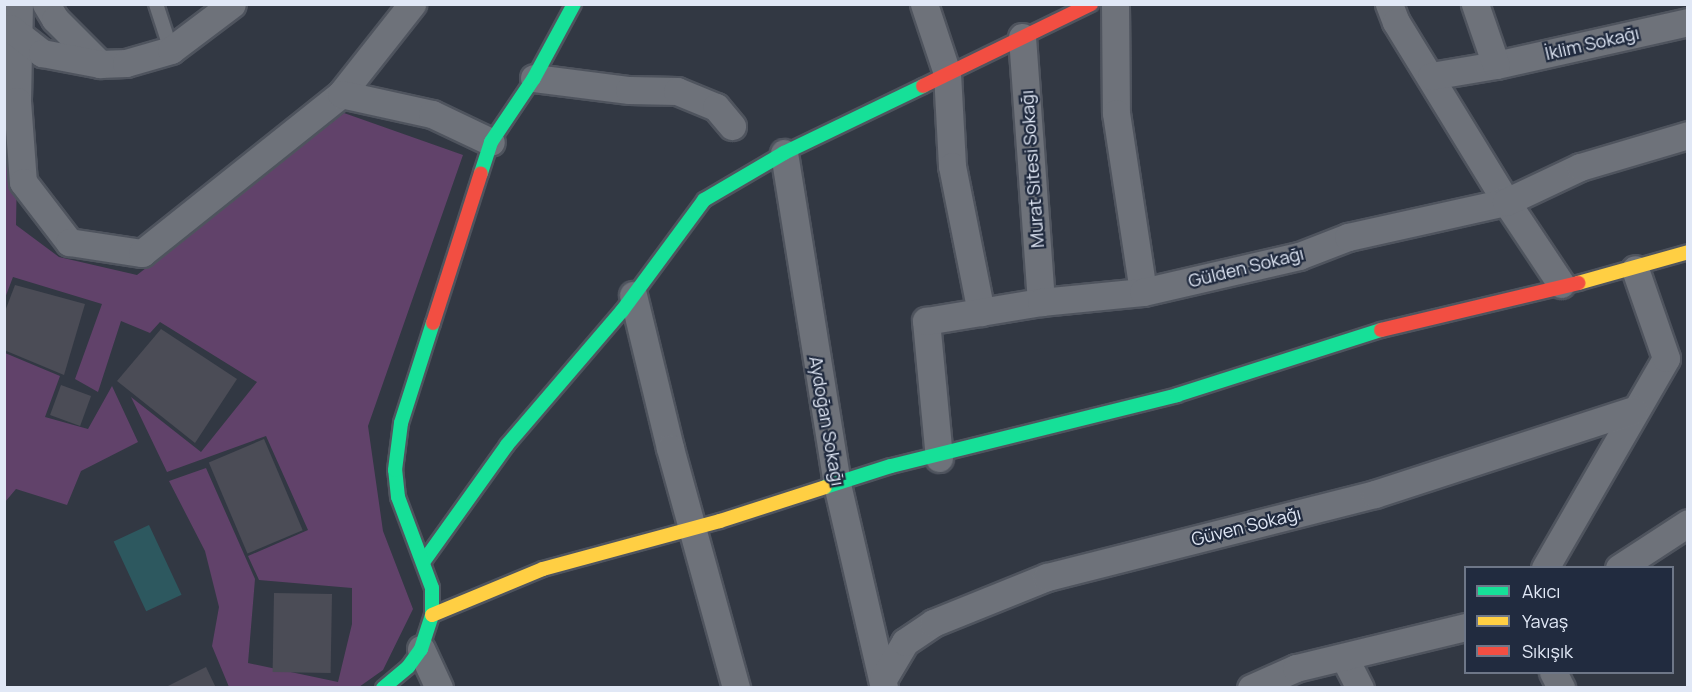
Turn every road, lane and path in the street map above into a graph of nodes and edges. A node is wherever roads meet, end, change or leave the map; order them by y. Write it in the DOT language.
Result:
graph roads {
  1 [pos="19,4"];
  2 [pos="46,4"];
  3 [pos="156,4"];
  4 [pos="232,4"];
  5 [pos="412,4"];
  6 [pos="574,4"];
  7 [pos="924,4"];
  8 [pos="1091,4"];
  9 [pos="1115,4"];
  10 [pos="1389,4"];
  11 [pos="1475,4"];
  12 [pos="1050,13"];
  13 [pos="1688,22"];
  14 [pos="12,30"];
  15 [pos="1022,37"];
  16 [pos="171,50"];
  17 [pos="100,64"];
  18 [pos="1496,65"];
  19 [pos="947,72"];
  20 [pos="1431,76"];
  21 [pos="534,78"];
  22 [pos="341,94"];
  23 [pos="732,126"];
  24 [pos="1688,135"];
  25 [pos="491,142"];
  26 [pos="784,153"];
  27 [pos="1506,202"];
  28 [pos="1688,252"];
  29 [pos="1635,269"];
  30 [pos="1561,284"];
  31 [pos="1143,292"];
  32 [pos="633,295"];
  33 [pos="1041,302"];
  34 [pos="981,312"];
  35 [pos="1634,410"];
  36 [pos="939,458"];
  37 [pos="837,484"];
  38 [pos="1688,523"];
  39 [pos="694,528"];
  40 [pos="424,561"];
  41 [pos="1546,566"];
  42 [pos="1621,566"];
  43 [pos="432,615"];
  44 [pos="1464,627"];
  45 [pos="421,648"];
  46 [pos="1344,657"];
  47 [pos="884,683"];
  48 [pos="383,687"];
  49 [pos="439,687"];
  50 [pos="736,687"];
  51 [pos="1251,687"];
  52 [pos="1360,687"];
  1 -- 14 [label="street"];
  2 -- 17 [label="street"];
  3 -- 16 [label="lane"];
  4 -- 16 [label="street"];
  5 -- 22 [label="street"];
  6 -- 21 [label="street"];
  7 -- 19 [label="street"];
  8 -- 12 [label="street"];
  9 -- 31 [label="street"];
  10 -- 20 [label="street"];
  11 -- 18 [label="street"];
  12 -- 15 [label="street"];
  13 -- 18 [label="street, İklim Sokağı"];
  14 -- 17 [label="street"];
  14 -- 22 [label="street"];
  15 -- 19 [label="street"];
  15 -- 33 [label="street, Murat Sitesi Sokağı"];
  16 -- 17 [label="street"];
  18 -- 20 [label="street, İklim Sokağı"];
  19 -- 26 [label="street"];
  19 -- 34 [label="street"];
  20 -- 27 [label="street"];
  21 -- 23 [label="street"];
  21 -- 25 [label="street"];
  22 -- 25 [label="street"];
  24 -- 27 [label="street, Gülden Sokağı"];
  25 -- 40 [label="street"];
  26 -- 32 [label="street"];
  26 -- 37 [label="street, Aydoğan Sokağı"];
  27 -- 30 [label="street"];
  27 -- 31 [label="street, Gülden Sokağı"];
  28 -- 29 [label="street"];
  29 -- 30 [label="street"];
  29 -- 35 [label="street"];
  30 -- 36 [label="street"];
  31 -- 33 [label="street, Gülden Sokağı"];
  32 -- 39 [label="street"];
  32 -- 40 [label="street"];
  33 -- 34 [label="street, Gülden Sokağı"];
  34 -- 36 [label="street, Gülden Sokağı"];
  35 -- 41 [label="street"];
  35 -- 47 [label="street, Güven Sokağı"];
  36 -- 37 [label="street"];
  37 -- 39 [label="street"];
  37 -- 47 [label="street, Aydoğan Sokağı"];
  38 -- 42 [label="street"];
  39 -- 43 [label="street"];
  39 -- 50 [label="street"];
  40 -- 43 [label="street"];
  43 -- 45 [label="street"];
  44 -- 46 [label="street"];
  45 -- 48 [label="street"];
  45 -- 49 [label="street"];
  46 -- 51 [label="street"];
  46 -- 52 [label="street"];
}
